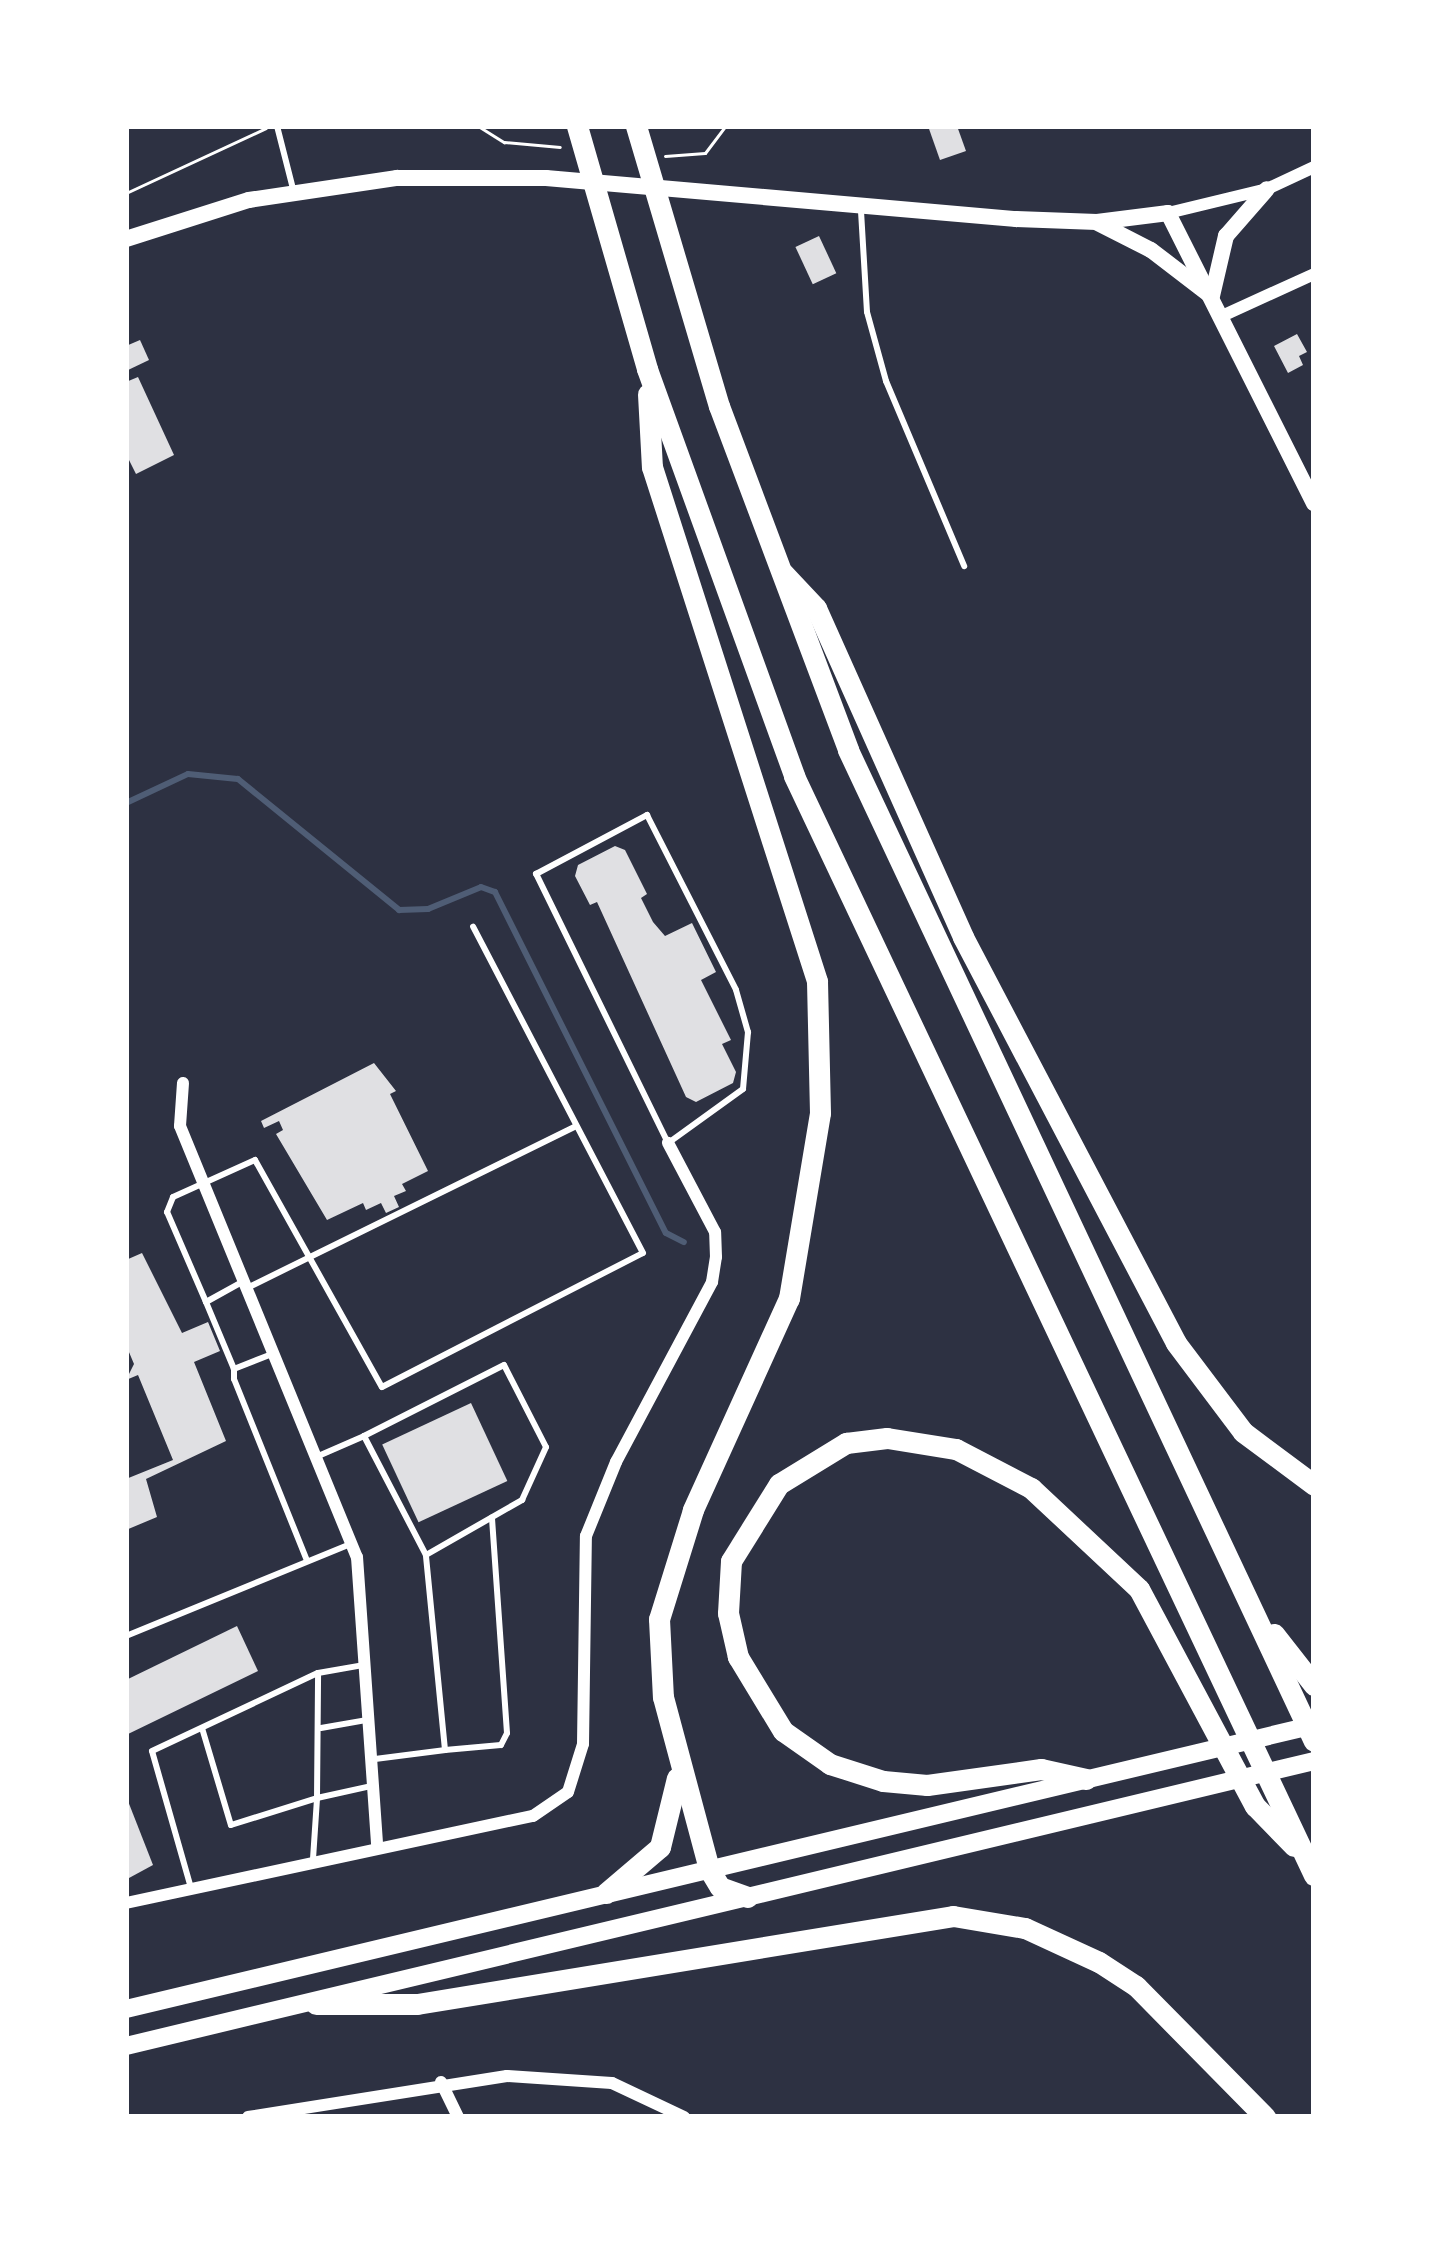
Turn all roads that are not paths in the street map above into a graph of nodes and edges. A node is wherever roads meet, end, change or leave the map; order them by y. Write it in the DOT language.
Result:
graph roads {
  1 [pos="274,126"];
  2 [pos="577,126"];
  3 [pos="636,126"];
  4 [pos="1314,167"];
  5 [pos="1267,189"];
  6 [pos="294,193"];
  7 [pos="862,206"];
  8 [pos="1168,213"];
  9 [pos="1097,222"];
  10 [pos="126,239"];
  11 [pos="1314,274"];
  12 [pos="1212,297"];
  13 [pos="1222,316"];
  14 [pos="647,369"];
  15 [pos="1314,503"];
  16 [pos="776,565"];
  17 [pos="964,566"];
  18 [pos="473,927"];
  19 [pos="183,1083"];
  20 [pos="576,1126"];
  21 [pos="668,1143"];
  22 [pos="204,1184"];
  23 [pos="313,1261"];
  24 [pos="246,1285"];
  25 [pos="206,1303"];
  26 [pos="274,1353"];
  27 [pos="234,1369"];
  28 [pos="364,1436"];
  29 [pos="316,1457"];
  30 [pos="1314,1485"];
  31 [pos="491,1518"];
  32 [pos="351,1543"];
  33 [pos="425,1555"];
  34 [pos="307,1562"];
  35 [pos="1248,1602"];
  36 [pos="126,1636"];
  37 [pos="368,1664"];
  38 [pos="319,1673"];
  39 [pos="1314,1685"];
  40 [pos="371,1719"];
  41 [pos="1314,1725"];
  42 [pos="202,1728"];
  43 [pos="319,1728"];
  44 [pos="1314,1741"];
  45 [pos="445,1750"];
  46 [pos="373,1760"];
  47 [pos="1314,1761"];
  48 [pos="679,1765"];
  49 [pos="1086,1779"];
  50 [pos="374,1786"];
  51 [pos="317,1798"];
  52 [pos="377,1844"];
  53 [pos="313,1859"];
  54 [pos="1310,1867"];
  55 [pos="709,1869"];
  56 [pos="191,1888"];
  57 [pos="606,1893"];
  58 [pos="747,1898"];
  59 [pos="126,1903"];
  60 [pos="316,2004"];
  61 [pos="126,2009"];
  62 [pos="126,2046"];
  63 [pos="441,2082"];
  64 [pos="252,2117"];
  65 [pos="458,2117"];
  66 [pos="684,2117"];
  67 [pos="1265,2117"];
  1 -- 6 [label="lane"];
  2 -- 14 [label="highway"];
  3 -- 16 [label="highway"];
  4 -- 5 [label="street"];
  5 -- 8 [label="street"];
  5 -- 12 [label="main road"];
  6 -- 7 [label="main road"];
  6 -- 10 [label="main road"];
  7 -- 9 [label="main road"];
  7 -- 17 [label="lane"];
  8 -- 9 [label="main road"];
  8 -- 12 [label="main road"];
  9 -- 12 [label="main road"];
  11 -- 13 [label="street"];
  12 -- 13 [label="main road"];
  13 -- 15 [label="main road"];
  14 -- 48 [label="highway"];
  14 -- 54 [label="highway"];
  16 -- 30 [label="highway"];
  16 -- 35 [label="highway"];
  18 -- 20 [label="lane"];
  19 -- 22 [label="street"];
  20 -- 23 [label="lane"];
  20 -- 23 [label="lane"];
  21 -- 21 [label="lane"];
  21 -- 52 [label="street"];
  22 -- 23 [label="lane"];
  22 -- 24 [label="street"];
  22 -- 25 [label="lane"];
  23 -- 24 [label="lane"];
  24 -- 25 [label="lane"];
  24 -- 26 [label="street"];
  25 -- 27 [label="lane"];
  26 -- 27 [label="lane"];
  26 -- 29 [label="street"];
  27 -- 34 [label="lane"];
  28 -- 29 [label="lane"];
  28 -- 31 [label="lane"];
  28 -- 33 [label="lane"];
  29 -- 32 [label="street"];
  31 -- 33 [label="lane"];
  31 -- 45 [label="lane"];
  32 -- 34 [label="lane"];
  32 -- 37 [label="street"];
  33 -- 45 [label="lane"];
  34 -- 36 [label="lane"];
  35 -- 39 [label="highway"];
  35 -- 44 [label="highway"];
  37 -- 38 [label="lane"];
  37 -- 40 [label="street"];
  38 -- 42 [label="lane"];
  38 -- 43 [label="lane"];
  40 -- 43 [label="lane"];
  40 -- 46 [label="street"];
  41 -- 49 [label="main road"];
  42 -- 51 [label="lane"];
  42 -- 56 [label="lane"];
  43 -- 51 [label="lane"];
  45 -- 46 [label="lane"];
  46 -- 50 [label="street"];
  47 -- 58 [label="main road"];
  48 -- 55 [label="highway"];
  48 -- 57 [label="highway"];
  49 -- 54 [label="highway"];
  49 -- 55 [label="main road"];
  50 -- 51 [label="lane"];
  50 -- 52 [label="street"];
  51 -- 53 [label="lane"];
  52 -- 53 [label="street"];
  53 -- 56 [label="street"];
  55 -- 57 [label="main road"];
  55 -- 58 [label="highway"];
  56 -- 59 [label="street"];
  57 -- 61 [label="main road"];
  58 -- 60 [label="main road"];
  60 -- 62 [label="main road"];
  60 -- 67 [label="highway"];
  63 -- 64 [label="street"];
  63 -- 65 [label="street"];
  63 -- 66 [label="street"];
}
